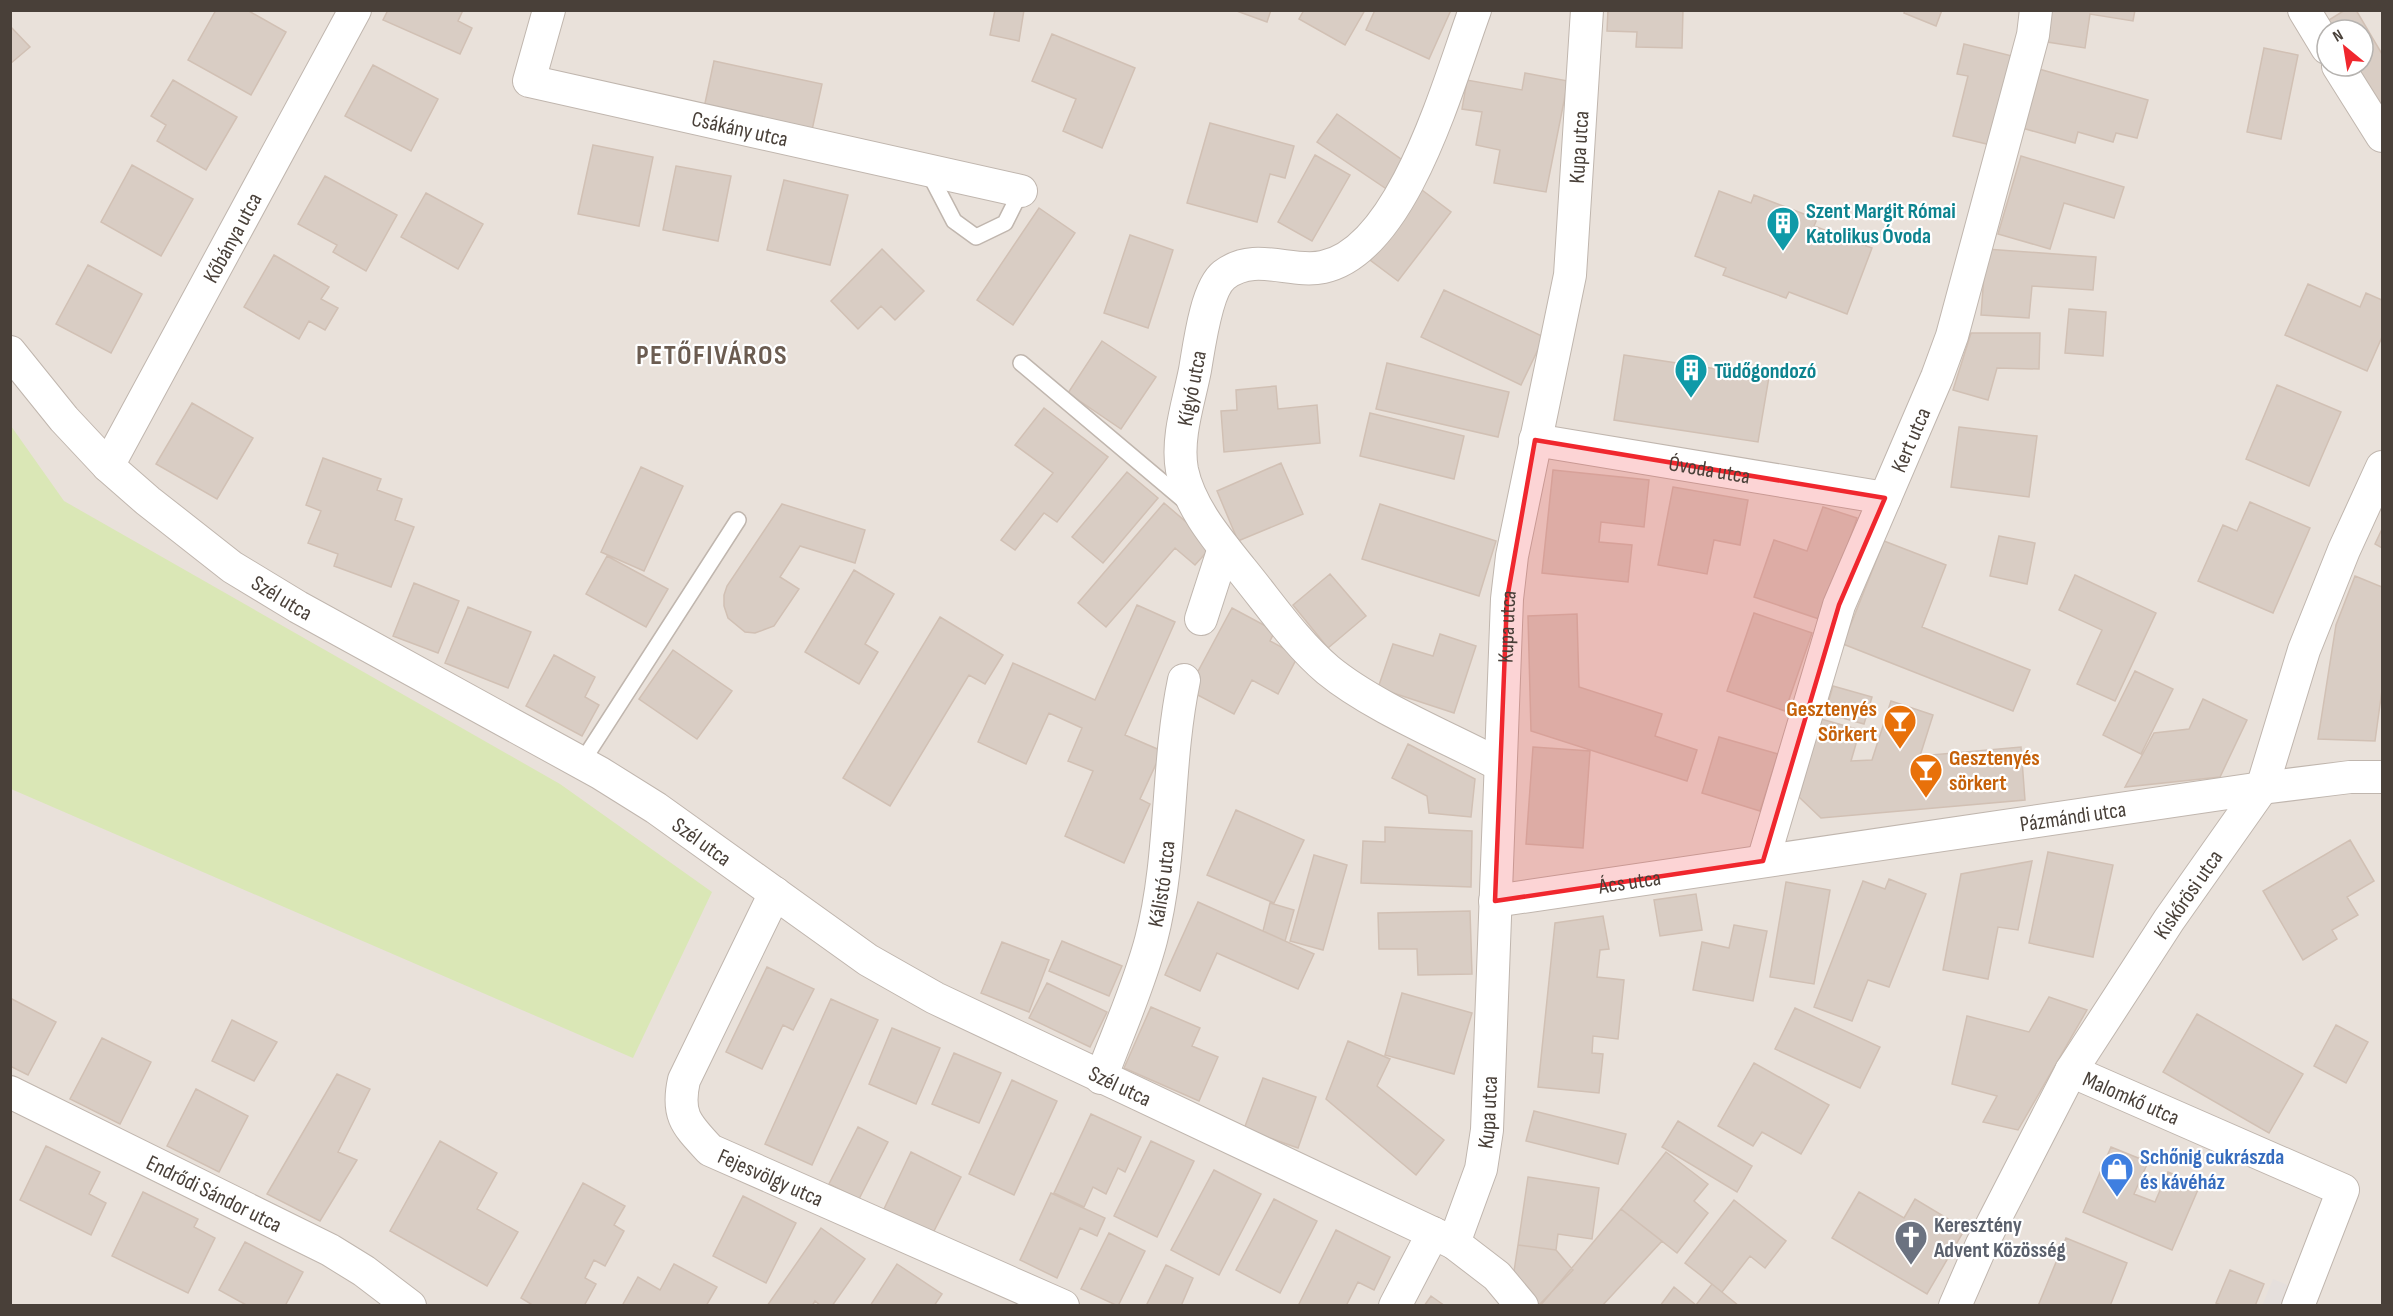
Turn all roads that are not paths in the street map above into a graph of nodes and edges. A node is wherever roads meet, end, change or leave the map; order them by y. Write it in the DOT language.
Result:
graph roads {
  1 [pos="355,10"];
  2 [pos="549,10"];
  3 [pos="1475,10"];
  4 [pos="1587,10"];
  5 [pos="2036,10"];
  6 [pos="2304,10"];
  7 [pos="2315,28"];
  8 [pos="2346,78"];
  9 [pos="2382,136"];
  10 [pos="929,172"];
  11 [pos="1021,191"];
  12 [pos="10,352"];
  13 [pos="1021,363"];
  14 [pos="1535,440"];
  15 [pos="108,466"];
  16 [pos="2382,467"];
  17 [pos="1885,498"];
  18 [pos="1200,514"];
  19 [pos="738,520"];
  20 [pos="1224,548"];
  21 [pos="1201,619"];
  22 [pos="1184,680"];
  23 [pos="582,762"];
  24 [pos="1500,765"];
  25 [pos="2382,777"];
  26 [pos="2262,788"];
  27 [pos="1763,861"];
  28 [pos="775,893"];
  29 [pos="1495,901"];
  30 [pos="2071,1071"];
  31 [pos="1101,1077"];
  32 [pos="10,1092"];
  33 [pos="1444,1238"];
  34 [pos="410,1305"];
  35 [pos="1063,1305"];
  36 [pos="1395,1305"];
  37 [pos="1522,1305"];
  38 [pos="1955,1305"];
  39 [pos="2298,1305"];
  1 -- 15 [label="street, Kőbánya utca"];
  2 -- 10 [label="street, Csákány utca"];
  3 -- 18 [label="street, Kígyó utca"];
  4 -- 14 [label="street, Kupa utca"];
  5 -- 17 [label="street, Kert utca"];
  6 -- 7 [label="street"];
  8 -- 9 [label="street"];
  10 -- 11 [label="street, Csákány utca"];
  10 -- 11 [label="lane"];
  12 -- 15 [label="street, Szél utca"];
  13 -- 18 [label="lane"];
  14 -- 17 [label="street, Óvoda utca"];
  14 -- 24 [label="street, Kupa utca"];
  15 -- 23 [label="street, Szél utca"];
  16 -- 26 [label="street, Kiskőrösi utca"];
  17 -- 27 [label="street, Kert utca"];
  18 -- 20 [label="street, Kígyó utca"];
  19 -- 23 [label="lane"];
  20 -- 21 [label="street"];
  20 -- 24 [label="street, Kígyó utca"];
  22 -- 31 [label="street, Kálistó utca"];
  23 -- 28 [label="street, Szél utca"];
  24 -- 29 [label="street, Kupa utca"];
  25 -- 26 [label="street, Pázmándi utca"];
  26 -- 27 [label="street, Pázmándi utca"];
  26 -- 30 [label="street, Kiskőrösi utca"];
  27 -- 29 [label="street, Ács utca"];
  28 -- 31 [label="street, Szél utca"];
  28 -- 35 [label="street, Fejesvölgy utca"];
  29 -- 33 [label="street, Kupa utca"];
  30 -- 38 [label="street, Kiskőrösi utca"];
  30 -- 39 [label="street, Malomkő utca"];
  31 -- 33 [label="street, Szél utca"];
  32 -- 34 [label="street, Endrődi Sándor utca"];
  33 -- 36 [label="street"];
  33 -- 37 [label="street, Szél utca"];
}
